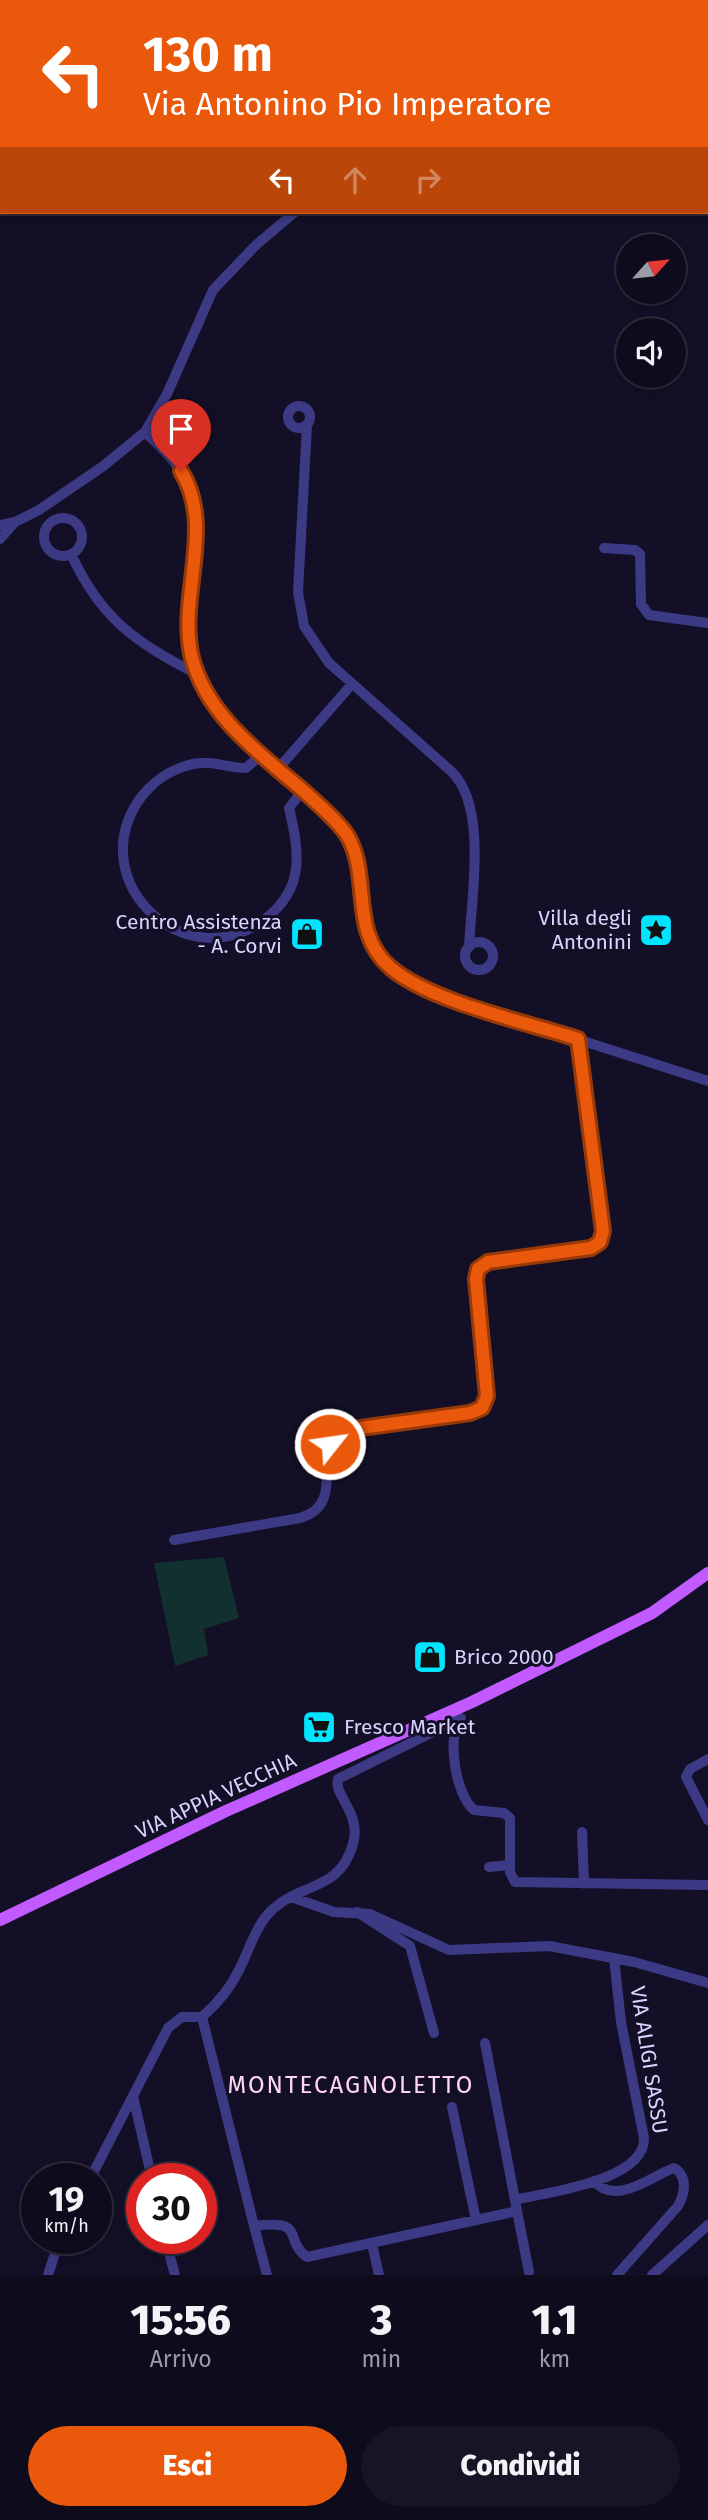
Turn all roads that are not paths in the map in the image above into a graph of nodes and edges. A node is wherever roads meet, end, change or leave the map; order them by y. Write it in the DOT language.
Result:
graph roads {
  1 [pos="293,214"];
  2 [pos="307,425"];
  3 [pos="145,432"];
  4 [pos="15,522"];
  5 [pos="0,525"];
  6 [pos="0,539"];
  7 [pos="604,548"];
  8 [pos="71,554"];
  9 [pos="708,623"];
  10 [pos="197,674"];
  11 [pos="352,684"];
  12 [pos="262,754"];
  13 [pos="278,769"];
  14 [pos="303,790"];
  15 [pos="469,947"];
  16 [pos="578,1039"];
  17 [pos="708,1081"];
  18 [pos="174,1539"];
  19 [pos="708,1573"];
  20 [pos="472,1702"];
  21 [pos="461,1718"];
  22 [pos="708,1759"];
  23 [pos="708,1820"];
  24 [pos="582,1832"];
  25 [pos="510,1865"];
  26 [pos="489,1867"];
  27 [pos="584,1884"];
  28 [pos="706,1885"];
  29 [pos="291,1897"];
  30 [pos="357,1912"];
  31 [pos="0,1920"];
  32 [pos="614,1958"];
  33 [pos="708,1983"];
  34 [pos="202,2017"];
  35 [pos="434,2033"];
  36 [pos="485,2043"];
  37 [pos="133,2096"];
  38 [pos="452,2107"];
  39 [pos="98,2163"];
  40 [pos="148,2163"];
  41 [pos="594,2181"];
  42 [pos="516,2205"];
  43 [pos="476,2220"];
  44 [pos="708,2225"];
  45 [pos="254,2227"];
  46 [pos="372,2244"];
  47 [pos="55,2254"];
  48 [pos="169,2254"];
  49 [pos="530,2272"];
  50 [pos="655,2272"];
  51 [pos="48,2275"];
  52 [pos="175,2275"];
  53 [pos="267,2275"];
  54 [pos="379,2275"];
  55 [pos="617,2275"];
  56 [pos="646,2275"];
  1 -- 3 [label="street"];
  2 -- 11 [label="street"];
  3 -- 4 [label="street"];
  3 -- 10 [label="street"];
  4 -- 5 [label="street"];
  4 -- 6 [label="street"];
  7 -- 9 [label="street"];
  8 -- 10 [label="street"];
  10 -- 12 [label="street"];
  11 -- 13 [label="street"];
  11 -- 15 [label="street"];
  12 -- 13 [label="street"];
  12 -- 14 [label="street"];
  13 -- 14 [label="street"];
  14 -- 16 [label="street"];
  16 -- 17 [label="street"];
  16 -- 18 [label="street"];
  19 -- 20 [label="main road, VIA APPIA VECCHIA"];
  20 -- 21 [label="street"];
  20 -- 31 [label="main road, VIA APPIA VECCHIA"];
  21 -- 25 [label="street"];
  21 -- 29 [label="street"];
  22 -- 23 [label="street"];
  24 -- 27 [label="street"];
  25 -- 26 [label="street"];
  25 -- 27 [label="street"];
  27 -- 28 [label="street"];
  29 -- 30 [label="street"];
  29 -- 34 [label="street"];
  30 -- 32 [label="street"];
  30 -- 35 [label="street"];
  32 -- 33 [label="street"];
  32 -- 41 [label="street, VIA ALIGI SASSU"];
  34 -- 37 [label="street"];
  34 -- 45 [label="street"];
  36 -- 42 [label="street"];
  37 -- 39 [label="street"];
  37 -- 40 [label="street"];
  38 -- 43 [label="street"];
  41 -- 42 [label="street, VIA ALIGI SASSU"];
  41 -- 55 [label="street, VIA ALIGI SASSU"];
  42 -- 43 [label="street, VIA ALIGI SASSU"];
  42 -- 49 [label="street"];
  43 -- 46 [label="street, VIA ALIGI SASSU"];
  44 -- 50 [label="street"];
  45 -- 46 [label="street, VIA ALIGI SASSU"];
  45 -- 53 [label="street"];
  46 -- 54 [label="street"];
  47 -- 51 [label="street"];
  48 -- 52 [label="street"];
  50 -- 56 [label="street"];
}
